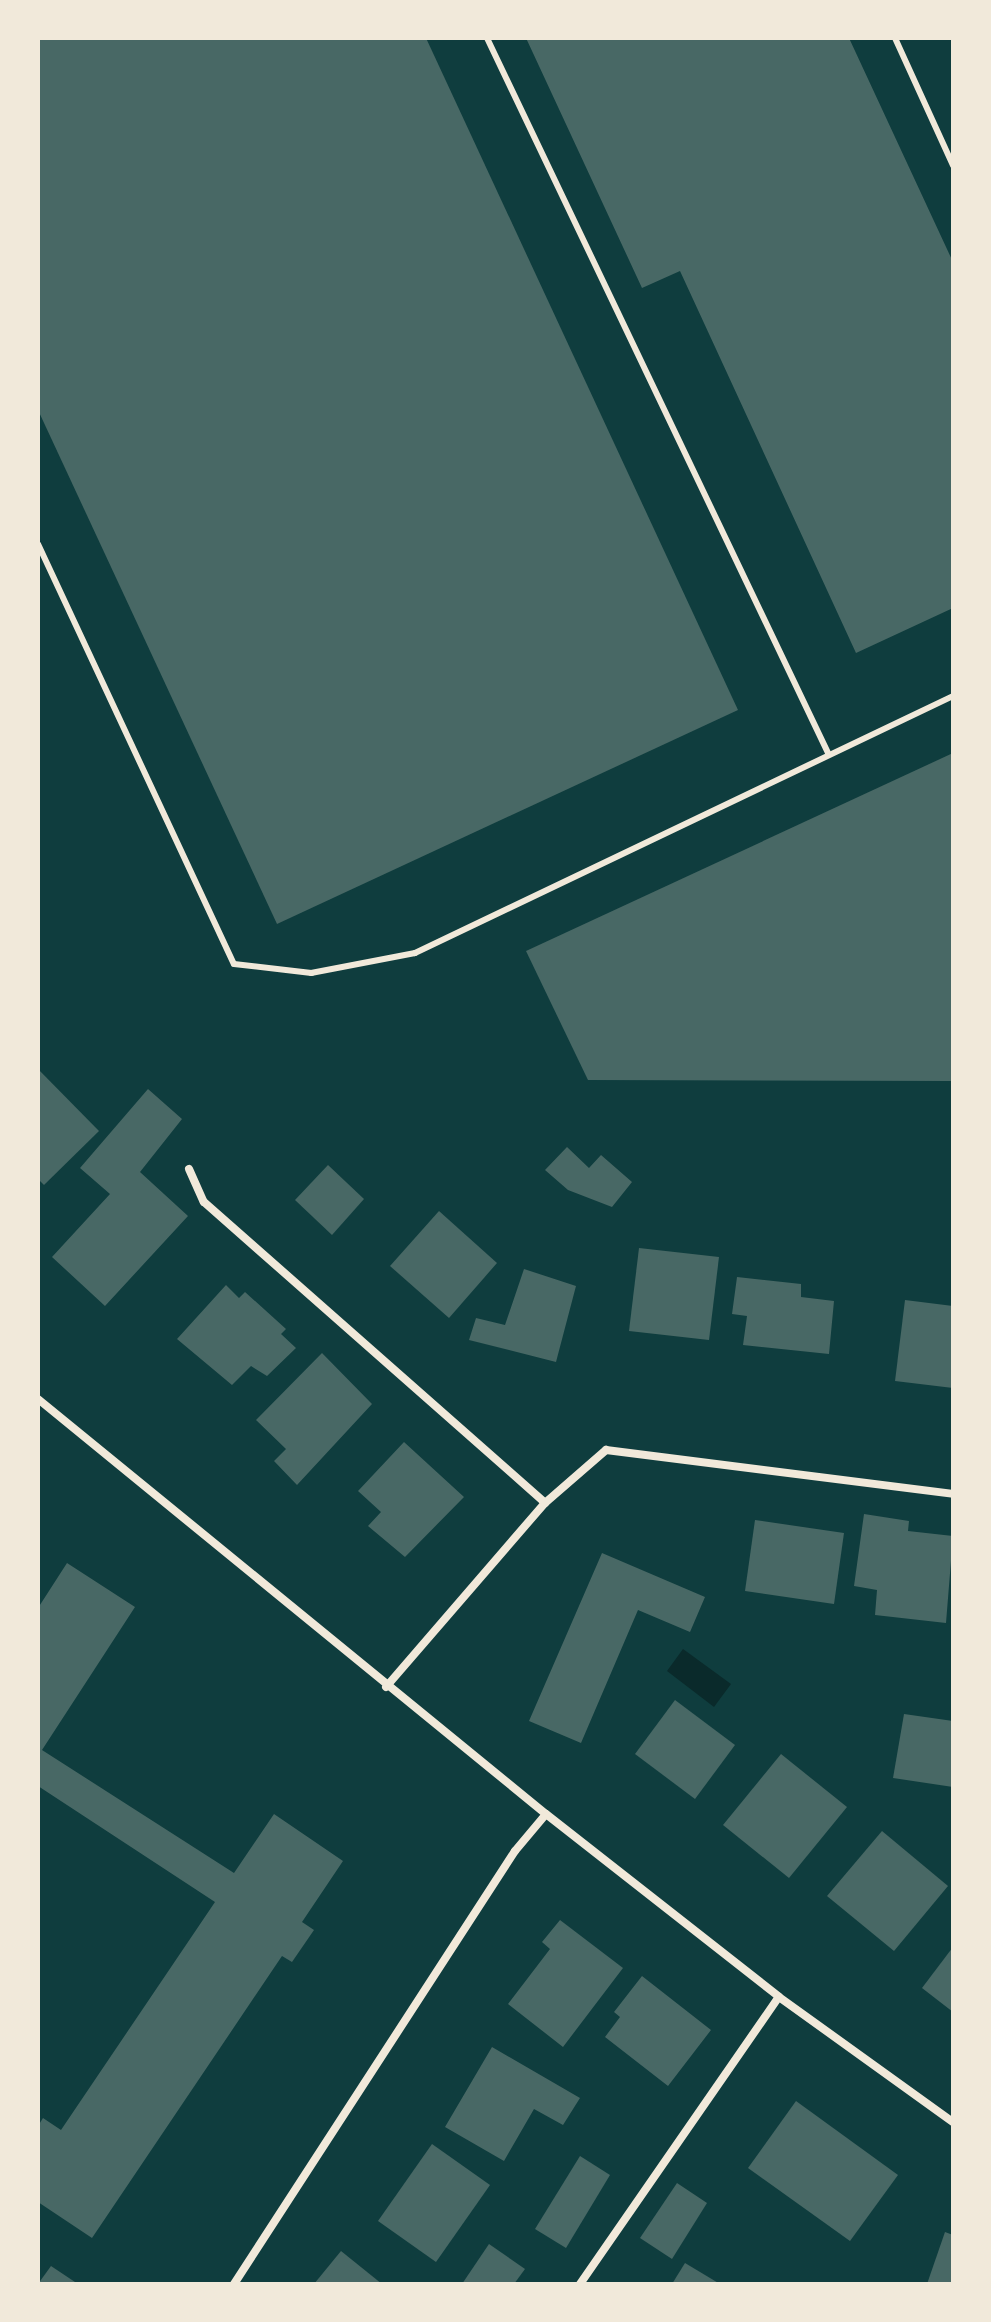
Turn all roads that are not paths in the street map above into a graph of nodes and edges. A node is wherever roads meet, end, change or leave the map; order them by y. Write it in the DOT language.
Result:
graph roads {
  1 [pos="487,38"];
  2 [pos="895,38"];
  3 [pos="953,165"];
  4 [pos="38,544"];
  5 [pos="953,696"];
  6 [pos="829,755"];
  7 [pos="189,1169"];
  8 [pos="38,1399"];
  9 [pos="953,1494"];
  10 [pos="545,1503"];
  11 [pos="386,1687"];
  12 [pos="546,1814"];
  13 [pos="779,1997"];
  14 [pos="953,2122"];
  15 [pos="234,2284"];
  16 [pos="580,2284"];
  1 -- 6 [label="lane"];
  2 -- 3 [label="lane"];
  4 -- 6 [label="lane"];
  5 -- 6 [label="lane"];
  7 -- 10 [label="street"];
  8 -- 11 [label="street"];
  9 -- 10 [label="street"];
  10 -- 11 [label="street"];
  11 -- 12 [label="street"];
  12 -- 13 [label="street"];
  12 -- 15 [label="street"];
  13 -- 14 [label="street"];
  13 -- 16 [label="street"];
}
